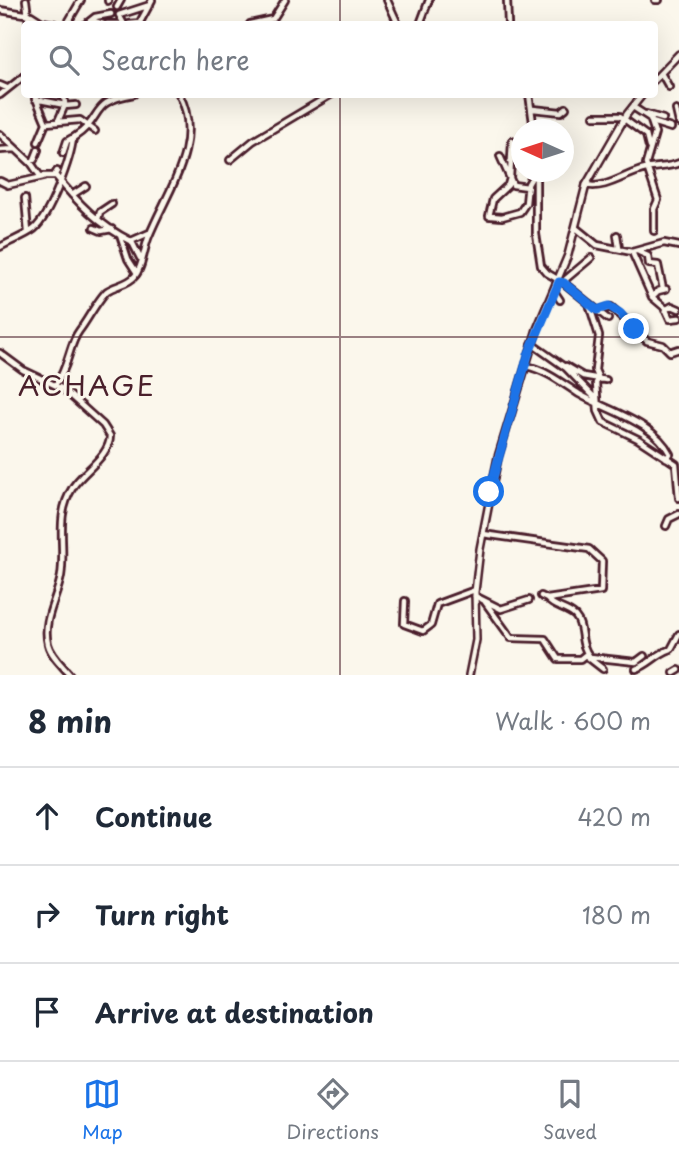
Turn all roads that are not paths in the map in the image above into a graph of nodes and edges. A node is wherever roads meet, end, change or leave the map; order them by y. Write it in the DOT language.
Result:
graph roads {
  1 [pos="26,0"];
  2 [pos="81,0"];
  3 [pos="121,0"];
  4 [pos="285,0"];
  5 [pos="387,0"];
  6 [pos="429,0"];
  7 [pos="507,0"];
  8 [pos="151,2"];
  9 [pos="117,7"];
  10 [pos="0,10"];
  11 [pos="111,14"];
  12 [pos="29,16"];
  13 [pos="29,21"];
  14 [pos="45,21"];
  15 [pos="69,21"];
  16 [pos="90,21"];
  17 [pos="122,21"];
  18 [pos="142,21"];
  19 [pos="264,21"];
  20 [pos="397,21"];
  21 [pos="421,21"];
  22 [pos="508,21"];
  23 [pos="679,54"];
  24 [pos="661,73"];
  25 [pos="658,76"];
  26 [pos="21,78"];
  27 [pos="670,87"];
  28 [pos="2,90"];
  29 [pos="35,98"];
  30 [pos="39,98"];
  31 [pos="64,98"];
  32 [pos="112,98"];
  33 [pos="181,98"];
  34 [pos="325,98"];
  35 [pos="530,98"];
  36 [pos="640,98"];
  37 [pos="76,104"];
  38 [pos="65,105"];
  39 [pos="633,107"];
  40 [pos="566,108"];
  41 [pos="533,109"];
  42 [pos="676,110"];
  43 [pos="645,114"];
  44 [pos="594,116"];
  45 [pos="623,117"];
  46 [pos="533,119"];
  47 [pos="663,119"];
  48 [pos="58,121"];
  49 [pos="652,121"];
  50 [pos="679,122"];
  51 [pos="46,123"];
  52 [pos="87,127"];
  53 [pos="671,128"];
  54 [pos="95,131"];
  55 [pos="0,134"];
  56 [pos="72,140"];
  57 [pos="38,142"];
  58 [pos="649,147"];
  59 [pos="15,149"];
  60 [pos="0,150"];
  61 [pos="38,150"];
  62 [pos="511,152"];
  63 [pos="63,153"];
  64 [pos="500,156"];
  65 [pos="33,160"];
  66 [pos="230,160"];
  67 [pos="510,162"];
  68 [pos="679,163"];
  69 [pos="649,168"];
  70 [pos="43,177"];
  71 [pos="510,178"];
  72 [pos="60,180"];
  73 [pos="0,181"];
  74 [pos="531,182"];
  75 [pos="536,182"];
  76 [pos="586,185"];
  77 [pos="86,187"];
  78 [pos="528,187"];
  79 [pos="71,195"];
  80 [pos="24,198"];
  81 [pos="112,204"];
  82 [pos="98,220"];
  83 [pos="94,228"];
  84 [pos="576,228"];
  85 [pos="112,229"];
  86 [pos="654,231"];
  87 [pos="27,232"];
  88 [pos="150,233"];
  89 [pos="120,234"];
  90 [pos="617,235"];
  91 [pos="131,241"];
  92 [pos="679,246"];
  93 [pos="0,247"];
  94 [pos="619,248"];
  95 [pos="639,251"];
  96 [pos="632,252"];
  97 [pos="591,257"];
  98 [pos="141,261"];
  99 [pos="137,273"];
  100 [pos="559,282"];
  101 [pos="566,285"];
  102 [pos="554,291"];
  103 [pos="652,297"];
  104 [pos="560,300"];
  105 [pos="589,303"];
  106 [pos="679,309"];
  107 [pos="597,310"];
  108 [pos="665,310"];
  109 [pos="608,318"];
  110 [pos="679,318"];
  111 [pos="532,344"];
  112 [pos="679,349"];
  113 [pos="0,353"];
  114 [pos="556,361"];
  115 [pos="526,366"];
  116 [pos="599,379"];
  117 [pos="607,380"];
  118 [pos="56,384"];
  119 [pos="597,402"];
  120 [pos="666,458"];
  121 [pos="679,498"];
  122 [pos="679,514"];
  123 [pos="666,526"];
  124 [pos="482,534"];
  125 [pos="475,593"];
  126 [pos="529,600"];
  127 [pos="405,601"];
  128 [pos="485,602"];
  129 [pos="679,634"];
  130 [pos="644,656"];
  131 [pos="590,657"];
  132 [pos="636,662"];
  133 [pos="603,669"];
  134 [pos="70,675"];
  135 [pos="469,675"];
  1 -- 12 [label="street"];
  2 -- 15 [label="street"];
  3 -- 9 [label="street"];
  4 -- 19 [label="street"];
  5 -- 20 [label="street"];
  6 -- 21 [label="street"];
  7 -- 22 [label="street"];
  8 -- 17 [label="street"];
  8 -- 18 [label="street"];
  10 -- 12 [label="street"];
  11 -- 16 [label="street"];
  12 -- 13 [label="street"];
  12 -- 14 [label="street"];
  23 -- 24 [label="street"];
  24 -- 25 [label="street"];
  24 -- 27 [label="street"];
  26 -- 28 [label="street"];
  29 -- 51 [label="street"];
  30 -- 38 [label="street"];
  31 -- 38 [label="street"];
  32 -- 52 [label="street"];
  33 -- 88 [label="street"];
  34 -- 66 [label="street"];
  35 -- 41 [label="street"];
  36 -- 39 [label="street"];
  37 -- 38 [label="street"];
  38 -- 48 [label="street"];
  39 -- 43 [label="street"];
  39 -- 45 [label="street"];
  40 -- 41 [label="street"];
  41 -- 46 [label="street"];
  42 -- 50 [label="street"];
  43 -- 47 [label="street"];
  43 -- 49 [label="street"];
  44 -- 45 [label="street"];
  45 -- 58 [label="street"];
  45 -- 76 [label="street"];
  49 -- 53 [label="street"];
  49 -- 58 [label="street"];
  51 -- 52 [label="street"];
  51 -- 57 [label="street"];
  52 -- 54 [label="street"];
  52 -- 56 [label="street"];
  55 -- 59 [label="street"];
  56 -- 63 [label="street"];
  56 -- 72 [label="street"];
  58 -- 69 [label="street"];
  59 -- 60 [label="street"];
  59 -- 65 [label="street"];
  61 -- 65 [label="street"];
  62 -- 67 [label="street"];
  64 -- 71 [label="street"];
  65 -- 70 [label="street"];
  67 -- 71 [label="street"];
  68 -- 69 [label="street"];
  69 -- 76 [label="street"];
  69 -- 86 [label="street"];
  70 -- 72 [label="street"];
  70 -- 73 [label="street"];
  71 -- 78 [label="street"];
  71 -- 78 [label="street"];
  72 -- 79 [label="street"];
  72 -- 87 [label="street"];
  74 -- 78 [label="street"];
  75 -- 100 [label="street"];
  76 -- 84 [label="street"];
  77 -- 79 [label="street"];
  79 -- 82 [label="street"];
  80 -- 87 [label="street"];
  81 -- 82 [label="street"];
  82 -- 85 [label="street"];
  83 -- 85 [label="street"];
  84 -- 94 [label="street"];
  84 -- 100 [label="street"];
  85 -- 89 [label="street"];
  87 -- 93 [label="street"];
  88 -- 91 [label="street"];
  88 -- 98 [label="street"];
  89 -- 91 [label="street"];
  89 -- 99 [label="street"];
  90 -- 94 [label="street"];
  91 -- 98 [label="street"];
  92 -- 96 [label="street"];
  94 -- 96 [label="street"];
  95 -- 103 [label="street"];
  96 -- 103 [label="street"];
  97 -- 101 [label="street"];
  98 -- 99 [label="street"];
  99 -- 118 [label="street"];
  100 -- 101 [label="street"];
  100 -- 102 [label="street"];
  101 -- 105 [label="street"];
  102 -- 104 [label="street"];
  102 -- 111 [label="street"];
  103 -- 108 [label="street"];
  105 -- 107 [label="street"];
  105 -- 116 [label="street"];
  106 -- 108 [label="street"];
  107 -- 109 [label="street"];
  107 -- 112 [label="street"];
  108 -- 110 [label="street"];
  111 -- 114 [label="street"];
  111 -- 115 [label="street"];
  113 -- 118 [label="street"];
  114 -- 116 [label="street"];
  114 -- 119 [label="street"];
  115 -- 119 [label="street"];
  115 -- 124 [label="street"];
  116 -- 117 [label="street"];
  116 -- 119 [label="street"];
  118 -- 134 [label="street"];
  119 -- 120 [label="street"];
  119 -- 120 [label="street"];
  120 -- 121 [label="street"];
  122 -- 123 [label="street"];
  124 -- 125 [label="street"];
  124 -- 131 [label="street"];
  125 -- 127 [label="street"];
  125 -- 128 [label="street"];
  125 -- 135 [label="street"];
  126 -- 128 [label="street"];
  128 -- 131 [label="street"];
  129 -- 132 [label="street"];
  130 -- 132 [label="street"];
  131 -- 132 [label="street"];
  131 -- 133 [label="street"];
}
